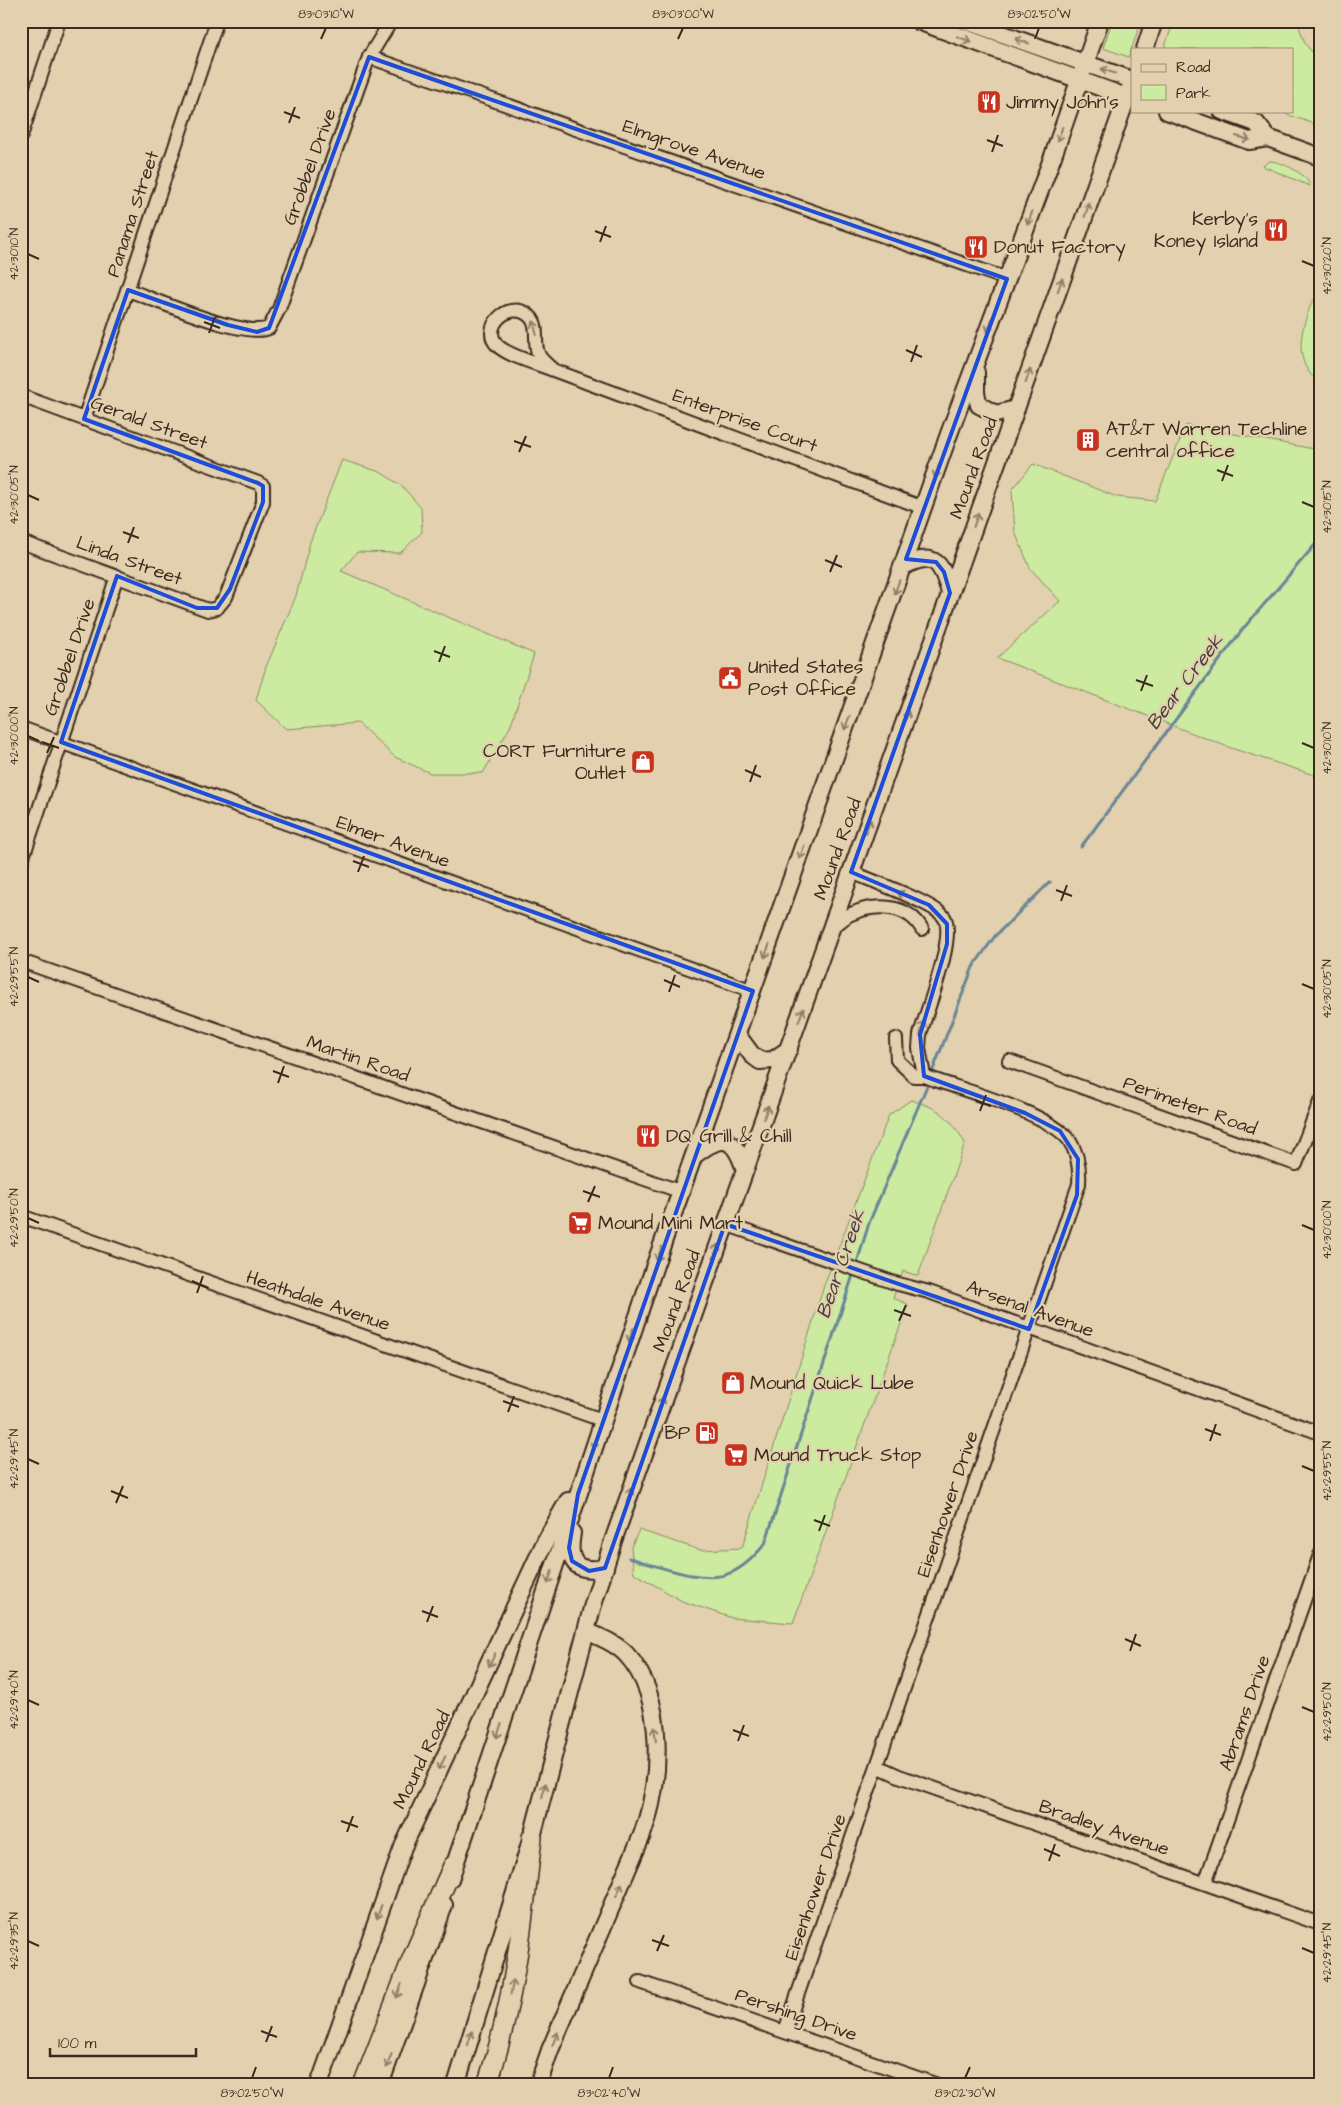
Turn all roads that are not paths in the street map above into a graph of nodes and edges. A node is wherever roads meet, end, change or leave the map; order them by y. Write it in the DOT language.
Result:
graph roads {
  1 [pos="59,21"];
  2 [pos="217,21"];
  3 [pos="391,21"];
  4 [pos="918,21"];
  5 [pos="966,21"];
  6 [pos="1100,21"];
  7 [pos="1154,21"];
  8 [pos="1145,48"];
  9 [pos="369,57"];
  10 [pos="1085,63"];
  11 [pos="1079,81"];
  12 [pos="1131,90"];
  13 [pos="1170,112"];
  14 [pos="1225,112"];
  15 [pos="21,136"];
  16 [pos="1268,138"];
  17 [pos="1320,157"];
  18 [pos="1007,279"];
  19 [pos="128,290"];
  20 [pos="976,363"];
  21 [pos="553,370"];
  22 [pos="21,396"];
  23 [pos="1016,409"];
  24 [pos="84,419"];
  25 [pos="924,508"];
  26 [pos="21,542"];
  27 [pos="904,566"];
  28 [pos="117,576"];
  29 [pos="950,593"];
  30 [pos="222,604"];
  31 [pos="21,728"];
  32 [pos="61,742"];
  33 [pos="21,863"];
  34 [pos="851,872"];
  35 [pos="832,928"];
  36 [pos="922,929"];
  37 [pos="21,961"];
  38 [pos="752,991"];
  39 [pos="738,1036"];
  40 [pos="896,1039"];
  41 [pos="789,1050"];
  42 [pos="1009,1061"];
  43 [pos="924,1076"];
  44 [pos="1320,1102"];
  45 [pos="696,1154"];
  46 [pos="745,1170"];
  47 [pos="682,1192"];
  48 [pos="21,1216"];
  49 [pos="726,1224"];
  50 [pos="1029,1330"];
  51 [pos="602,1420"];
  52 [pos="1320,1433"];
  53 [pos="588,1464"];
  54 [pos="578,1494"];
  55 [pos="1320,1555"];
  56 [pos="605,1568"];
  57 [pos="586,1631"];
  58 [pos="877,1766"];
  59 [pos="532,1837"];
  60 [pos="453,1866"];
  61 [pos="1205,1883"];
  62 [pos="1320,1924"];
  63 [pos="640,1982"];
  64 [pos="785,2031"];
  65 [pos="319,2085"];
  66 [pos="363,2085"];
  67 [pos="380,2085"];
  68 [pos="456,2085"];
  69 [pos="487,2085"];
  70 [pos="538,2085"];
  71 [pos="938,2085"];
  1 -- 15 [label="street"];
  2 -- 19 [label="street, Panama Street"];
  3 -- 9 [label="street, Grobbel Drive"];
  4 -- 11 [label="main road, one-way"];
  10 -- 5 [label="main road, one-way"];
  6 -- 10 [label="main road, Mound Road"];
  7 -- 8 [label="main road"];
  9 -- 18 [label="street, Elmgrove Avenue"];
  9 -- 19 [label="street, Grobbel Drive"];
  10 -- 11 [label="main road, Mound Road"];
  12 -- 10 [label="main road, one-way"];
  11 -- 12 [label="main road"];
  11 -- 18 [label="main road, Mound Road, one-way"];
  23 -- 12 [label="main road, Mound Road, one-way"];
  13 -- 16 [label="main road, one-way"];
  14 -- 16 [label="main road"];
  16 -- 17 [label="main road"];
  18 -- 20 [label="main road, Mound Road, one-way"];
  19 -- 24 [label="street, Panama Street"];
  20 -- 23 [label="main road"];
  20 -- 25 [label="main road, Mound Road, one-way"];
  21 -- 21 [label="street, Enterprise Court, one-way"];
  21 -- 25 [label="street, Enterprise Court"];
  22 -- 24 [label="street, Gerald Street"];
  29 -- 23 [label="main road, Mound Road, one-way"];
  24 -- 30 [label="street, Gerald Street"];
  25 -- 27 [label="main road, Mound Road"];
  26 -- 28 [label="street, Linda Street"];
  27 -- 29 [label="main road"];
  27 -- 38 [label="main road, Mound Road, one-way"];
  28 -- 30 [label="street, Linda Street"];
  28 -- 32 [label="street, Grobbel Drive"];
  34 -- 29 [label="main road, Mound Road, one-way"];
  31 -- 32 [label="street, Elmer Avenue"];
  32 -- 33 [label="street, Grobbel Drive"];
  32 -- 38 [label="street, Elmer Avenue"];
  34 -- 35 [label="main road, Mound Road"];
  43 -- 34 [label="street, one-way"];
  35 -- 36 [label="street"];
  41 -- 35 [label="main road, Mound Road, one-way"];
  37 -- 47 [label="street, Martin Road"];
  38 -- 39 [label="main road, Mound Road"];
  39 -- 41 [label="main road"];
  39 -- 45 [label="main road, Mound Road"];
  40 -- 43 [label="street, Eisenhower Drive"];
  46 -- 41 [label="main road, Mound Road, one-way"];
  42 -- 44 [label="street, Perimeter Road"];
  43 -- 50 [label="street, Eisenhower Drive"];
  45 -- 46 [label="main road"];
  45 -- 47 [label="main road, Mound Road"];
  46 -- 49 [label="main road, Mound Road"];
  47 -- 51 [label="main road, Mound Road, one-way"];
  48 -- 51 [label="street, Heathdale Avenue"];
  49 -- 50 [label="street, Arsenal Avenue"];
  56 -- 49 [label="main road, Mound Road, one-way"];
  50 -- 52 [label="street, Arsenal Avenue"];
  50 -- 58 [label="street, Eisenhower Drive"];
  51 -- 53 [label="main road, Mound Road, one-way"];
  53 -- 54 [label="main road, Mound Road"];
  53 -- 65 [label="main road, Mound Road, one-way"];
  54 -- 56 [label="main road"];
  54 -- 60 [label="main road, Mound Road, one-way"];
  55 -- 61 [label="street, Abrams Drive"];
  56 -- 57 [label="main road, Mound Road"];
  59 -- 57 [label="main road, Mound Road, one-way"];
  70 -- 57 [label="main road, one-way"];
  58 -- 61 [label="street, Bradley Avenue"];
  58 -- 64 [label="street, Eisenhower Drive"];
  68 -- 59 [label="main road, Mound Road, one-way"];
  69 -- 59 [label="highway, one-way"];
  60 -- 66 [label="highway, one-way"];
  60 -- 67 [label="main road, Mound Road, one-way"];
  61 -- 62 [label="street, Bradley Avenue"];
  63 -- 64 [label="street, Pershing Drive"];
  64 -- 71 [label="street, Pershing Drive"];
}
